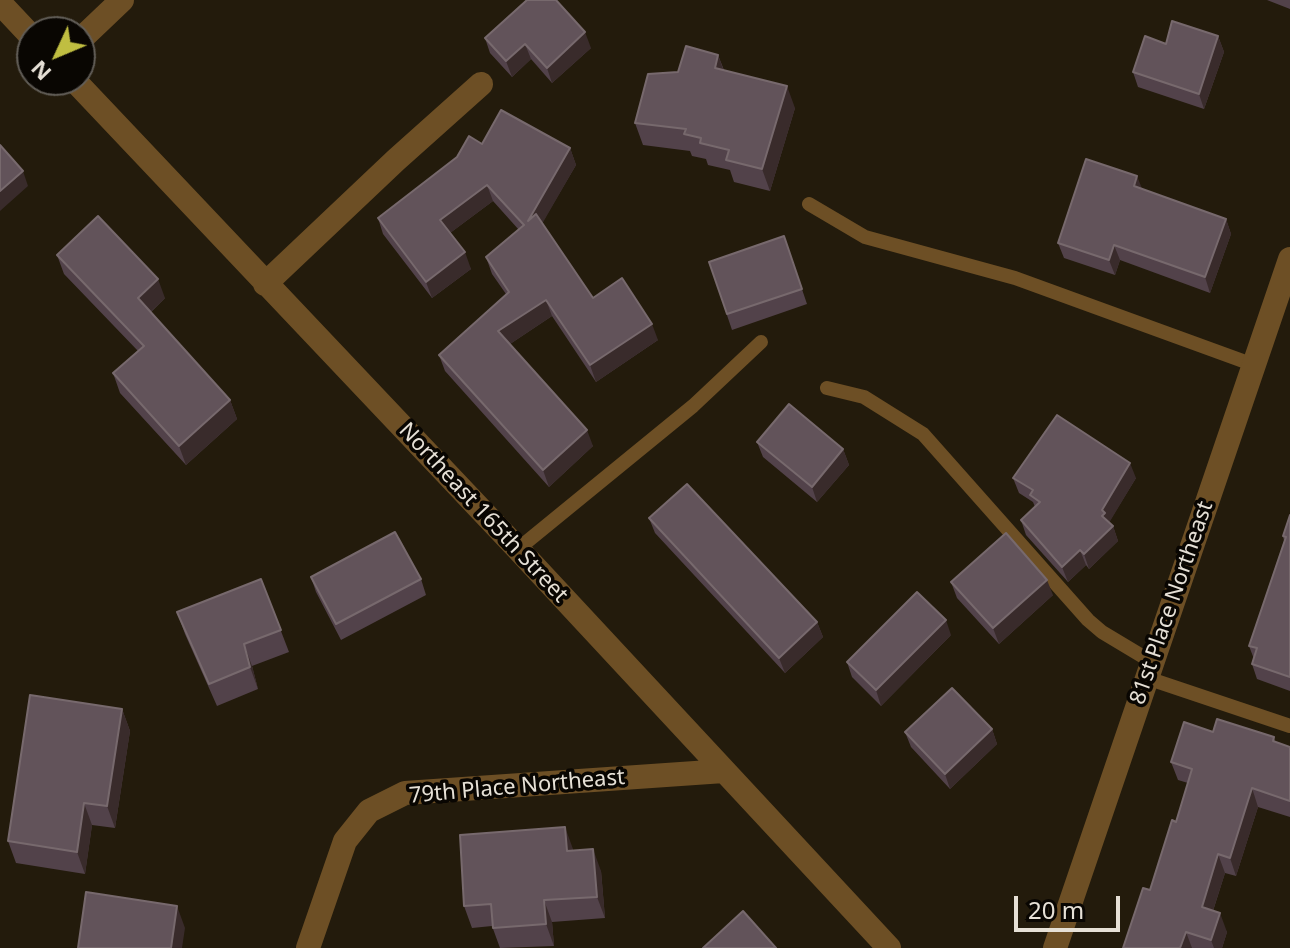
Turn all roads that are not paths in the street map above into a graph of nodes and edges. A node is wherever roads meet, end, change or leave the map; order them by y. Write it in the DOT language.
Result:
graph roads {
  1 [pos="122,0"];
  2 [pos="0,3"];
  3 [pos="16,20"];
  4 [pos="96,25"];
  5 [pos="481,84"];
  6 [pos="89,96"];
  7 [pos="809,204"];
  8 [pos="1290,259"];
  9 [pos="265,284"];
  10 [pos="761,342"];
  11 [pos="1254,365"];
  12 [pos="827,388"];
  13 [pos="518,549"];
  14 [pos="1150,670"];
  15 [pos="1290,726"];
  16 [pos="724,771"];
  17 [pos="308,948"];
  18 [pos="889,948"];
  19 [pos="1055,948"];
  1 -- 4 [label="street"];
  2 -- 3 [label="street"];
  5 -- 9 [label="street"];
  6 -- 9 [label="street, Northeast 165th Street"];
  7 -- 11 [label="lane"];
  8 -- 11 [label="street, 81st Place Northeast"];
  9 -- 13 [label="street, Northeast 165th Street"];
  10 -- 13 [label="lane"];
  11 -- 14 [label="street, 81st Place Northeast"];
  12 -- 14 [label="lane"];
  13 -- 16 [label="street, Northeast 165th Street"];
  14 -- 15 [label="lane"];
  14 -- 19 [label="street, 81st Place Northeast"];
  16 -- 17 [label="street, 79th Place Northeast"];
  16 -- 18 [label="street, Northeast 165th Street"];
}
